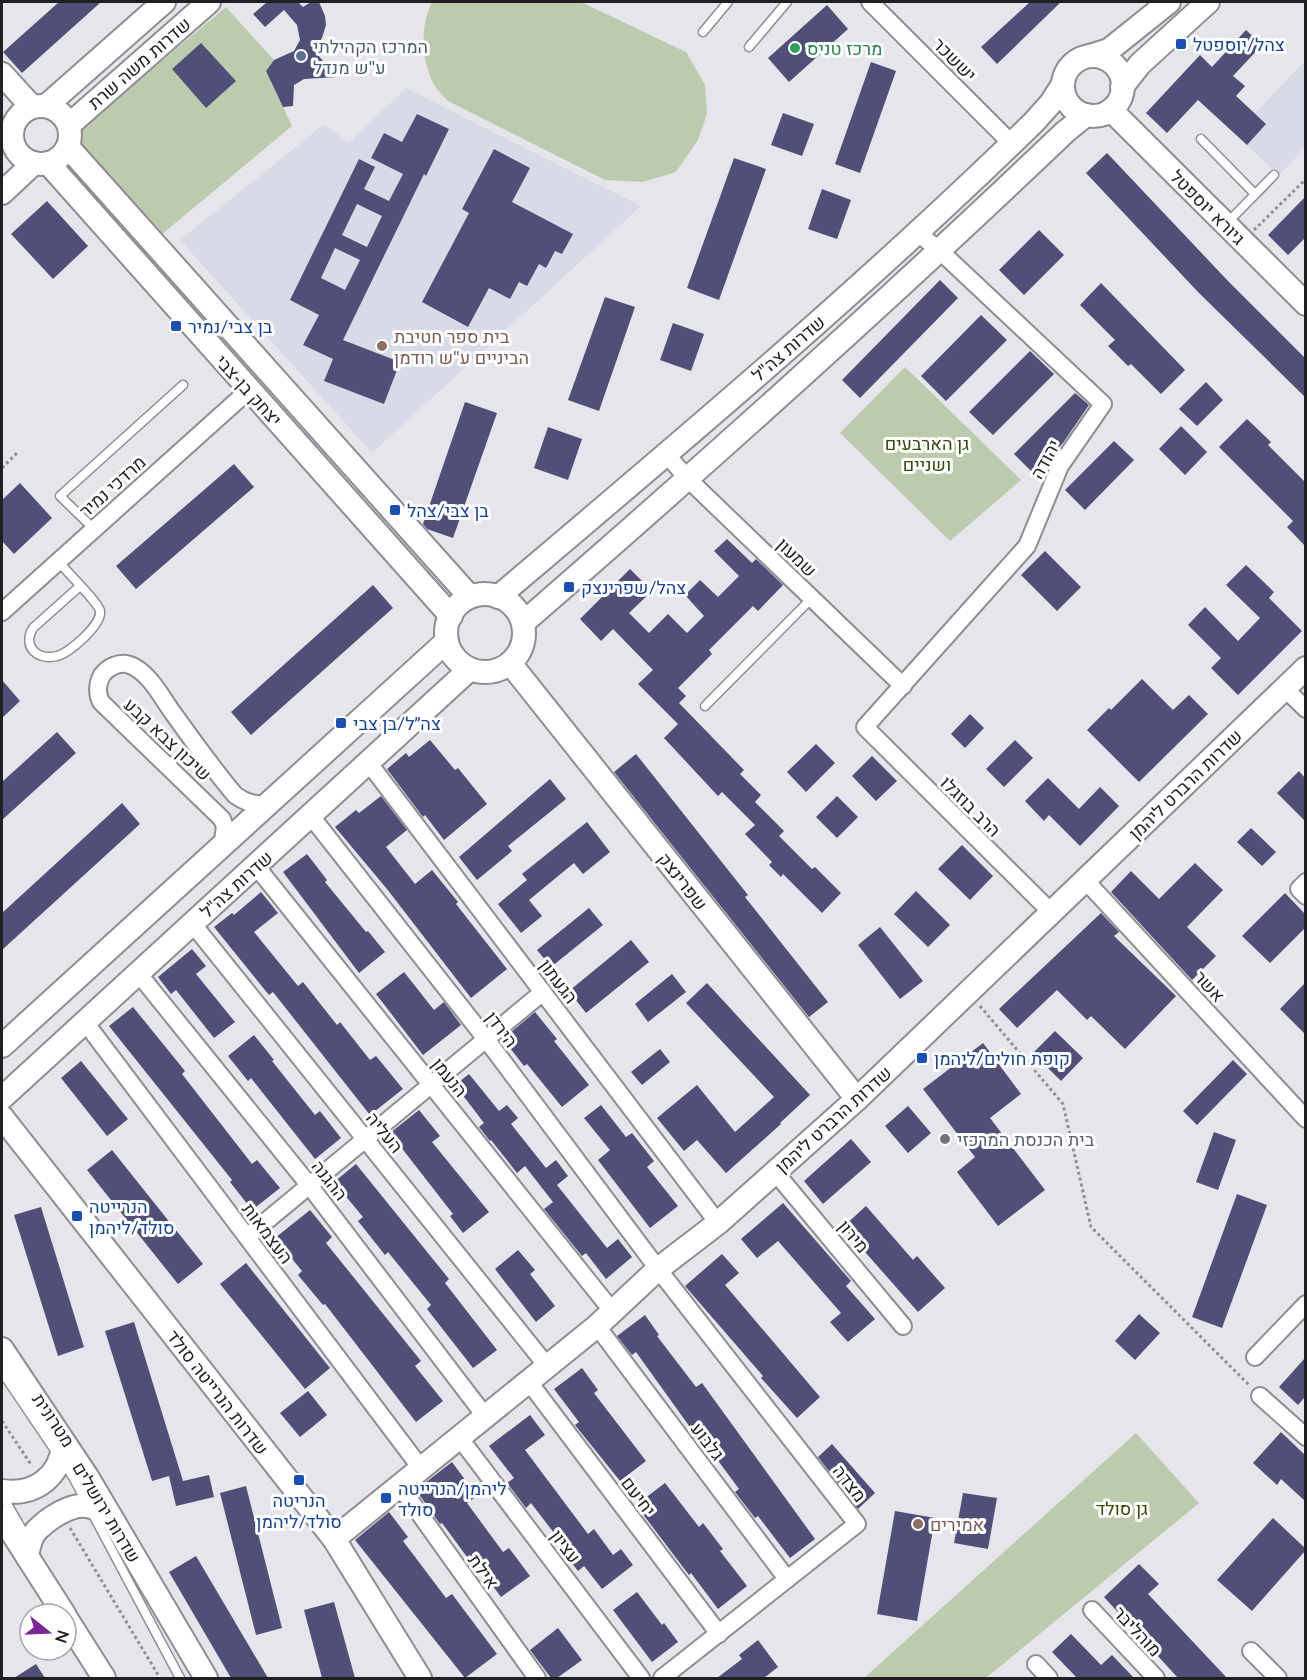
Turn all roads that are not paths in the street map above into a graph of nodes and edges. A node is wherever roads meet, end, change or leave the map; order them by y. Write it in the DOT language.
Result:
graph roads {
  1 [pos="164,2"];
  2 [pos="209,2"];
  3 [pos="728,2"];
  4 [pos="787,2"];
  5 [pos="870,2"];
  6 [pos="1169,2"];
  7 [pos="1208,2"];
  8 [pos="703,32"];
  9 [pos="749,46"];
  10 [pos="1090,56"];
  11 [pos="2,74"];
  12 [pos="1063,84"];
  13 [pos="1122,87"];
  14 [pos="39,107"];
  15 [pos="1111,110"];
  16 [pos="1086,116"];
  17 [pos="8,134"];
  18 [pos="68,136"];
  19 [pos="1201,139"];
  20 [pos="1012,144"];
  21 [pos="41,163"];
  22 [pos="1274,175"];
  23 [pos="2,193"];
  24 [pos="1255,194"];
  25 [pos="1226,224"];
  26 [pos="918,233"];
  27 [pos="940,251"];
  28 [pos="1305,304"];
  29 [pos="183,385"];
  30 [pos="249,390"];
  31 [pos="666,454"];
  32 [pos="688,479"];
  33 [pos="94,529"];
  34 [pos="58,561"];
  35 [pos="80,586"];
  36 [pos="470,597"];
  37 [pos="498,597"];
  38 [pos="812,598"];
  39 [pos="2,612"];
  40 [pos="451,616"];
  41 [pos="523,623"];
  42 [pos="447,641"];
  43 [pos="510,663"];
  44 [pos="1305,668"];
  45 [pos="470,669"];
  46 [pos="903,686"];
  47 [pos="1284,688"];
  48 [pos="705,706"];
  49 [pos="1305,709"];
  50 [pos="864,727"];
  51 [pos="368,762"];
  52 [pos="268,804"];
  53 [pos="310,815"];
  54 [pos="222,846"];
  55 [pos="256,866"];
  56 [pos="1085,880"];
  57 [pos="1305,882"];
  58 [pos="1305,896"];
  59 [pos="1051,912"];
  60 [pos="192,923"];
  61 [pos="138,973"];
  62 [pos="543,992"];
  63 [pos="85,1022"];
  64 [pos="486,1039"];
  65 [pos="2,1046"];
  66 [pos="431,1085"];
  67 [pos="2,1098"];
  68 [pos="857,1099"];
  69 [pos="2,1117"];
  70 [pos="1305,1119"];
  71 [pos="365,1139"];
  72 [pos="775,1172"];
  73 [pos="309,1185"];
  74 [pos="718,1223"];
  75 [pos="247,1237"];
  76 [pos="658,1269"];
  77 [pos="1305,1304"];
  78 [pos="605,1319"];
  79 [pos="903,1326"];
  80 [pos="2,1349"];
  81 [pos="1255,1358"];
  82 [pos="547,1366"];
  83 [pos="2,1372"];
  84 [pos="529,1382"];
  85 [pos="1260,1396"];
  86 [pos="485,1416"];
  87 [pos="459,1437"];
  88 [pos="1305,1437"];
  89 [pos="63,1451"];
  90 [pos="420,1467"];
  91 [pos="399,1485"];
  92 [pos="2,1493"];
  93 [pos="87,1506"];
  94 [pos="109,1515"];
  95 [pos="2,1517"];
  96 [pos="334,1539"];
  97 [pos="28,1550"];
  98 [pos="787,1579"];
  99 [pos="57,1602"];
  100 [pos="1092,1610"];
  101 [pos="718,1634"];
  102 [pos="78,1637"];
  103 [pos="1251,1651"];
  104 [pos="1036,1664"];
  105 [pos="104,1678"];
  106 [pos="115,1678"];
  107 [pos="180,1678"];
  108 [pos="206,1678"];
  109 [pos="420,1678"];
  110 [pos="537,1678"];
  111 [pos="641,1678"];
  112 [pos="662,1678"];
  113 [pos="1049,1678"];
  114 [pos="1156,1678"];
  115 [pos="1278,1678"];
  1 -- 14 [label="street, שדרות משה שרת"];
  2 -- 18 [label="street, שדרות משה שרת"];
  3 -- 8 [label="lane"];
  4 -- 9 [label="lane"];
  5 -- 20 [label="street, יששכר"];
  6 -- 10 [label="street"];
  7 -- 13 [label="street"];
  10 -- 12 [label="street"];
  10 -- 13 [label="street"];
  11 -- 14 [label="street"];
  12 -- 16 [label="street"];
  12 -- 20 [label="street, שדרות צה\"ל"];
  13 -- 15 [label="street"];
  14 -- 17 [label="street"];
  14 -- 18 [label="street"];
  15 -- 16 [label="street"];
  15 -- 25 [label="street, גיורא יוספטל"];
  16 -- 27 [label="street, שדרות צה\"ל"];
  17 -- 21 [label="street"];
  18 -- 21 [label="street"];
  18 -- 36 [label="street, יצחק בן-צבי"];
  19 -- 24 [label="lane"];
  20 -- 26 [label="street, שדרות צה\"ל"];
  21 -- 23 [label="street"];
  21 -- 30 [label="street, יצחק בן-צבי"];
  22 -- 24 [label="lane"];
  24 -- 25 [label="lane"];
  25 -- 28 [label="street, גיורא יוספטל"];
  26 -- 27 [label="street, יהודה"];
  26 -- 31 [label="street, שדרות צה\"ל"];
  27 -- 32 [label="street, שדרות צה\"ל"];
  27 -- 46 [label="street, יהודה"];
  29 -- 33 [label="lane"];
  30 -- 33 [label="street, מרדכי נמיר"];
  30 -- 40 [label="street, יצחק בן-צבי"];
  31 -- 32 [label="street, שמעון"];
  31 -- 37 [label="street, שדרות צה\"ל"];
  32 -- 38 [label="street, שמעון"];
  32 -- 41 [label="street, שדרות צה\"ל"];
  33 -- 34 [label="street, מרדכי נמיר"];
  34 -- 35 [label="lane"];
  34 -- 39 [label="street, מרדכי נמיר"];
  35 -- 35 [label="lane"];
  36 -- 37 [label="street"];
  36 -- 40 [label="street"];
  37 -- 41 [label="street"];
  38 -- 46 [label="street, שמעון"];
  38 -- 48 [label="lane"];
  40 -- 42 [label="street"];
  41 -- 43 [label="street"];
  42 -- 45 [label="street"];
  42 -- 52 [label="street, שדרות צה\"ל"];
  43 -- 45 [label="street"];
  43 -- 68 [label="street, שפרינצק"];
  44 -- 47 [label="street, שדרות הרברט ליהמן"];
  45 -- 51 [label="street, שדרות צה\"ל"];
  46 -- 50 [label="street, יהודה"];
  47 -- 49 [label="street"];
  47 -- 56 [label="street, שדרות הרברט ליהמן"];
  50 -- 59 [label="street, הרב בוזגלו"];
  51 -- 53 [label="street, שדרות צה\"ל"];
  51 -- 62 [label="street, הגעתון"];
  52 -- 54 [label="street, שדרות צה\"ל"];
  52 -- 54 [label="street, שיכון צבא קבע"];
  53 -- 55 [label="street, שדרות צה\"ל"];
  53 -- 64 [label="street, הירדן"];
  54 -- 65 [label="street, שדרות צה\"ל"];
  55 -- 60 [label="street, שדרות צה\"ל"];
  55 -- 66 [label="street, הנעמן"];
  56 -- 59 [label="street, שדרות הרברט ליהמן"];
  56 -- 70 [label="street, אשר"];
  57 -- 58 [label="street"];
  59 -- 68 [label="street, שדרות הרברט ליהמן"];
  60 -- 61 [label="street, שדרות צה\"ל"];
  60 -- 71 [label="street, העליה"];
  61 -- 63 [label="street, שדרות צה\"ל"];
  61 -- 73 [label="street, ההגנה"];
  62 -- 64 [label="street"];
  62 -- 74 [label="street, הגעתון"];
  63 -- 67 [label="street, שדרות צה\"ל"];
  63 -- 75 [label="street, העצמאות"];
  64 -- 66 [label="street"];
  64 -- 76 [label="street, הירדן"];
  66 -- 71 [label="street"];
  66 -- 78 [label="street, הנעמן"];
  68 -- 72 [label="street, שדרות הרברט ליהמן"];
  69 -- 96 [label="street, שדרות הנרייטה סולד"];
  71 -- 73 [label="street"];
  71 -- 82 [label="street, העליה"];
  72 -- 74 [label="street, שדרות הרברט ליהמן"];
  72 -- 79 [label="street, מירון"];
  73 -- 75 [label="street"];
  73 -- 86 [label="street, ההגנה"];
  74 -- 76 [label="street, שדרות הרברט ליהמן"];
  75 -- 90 [label="street, העצמאות"];
  76 -- 78 [label="street, שדרות הרברט ליהמן"];
  76 -- 98 [label="street, מצדה"];
  77 -- 81 [label="street"];
  78 -- 82 [label="street, שדרות הרברט ליהמן"];
  78 -- 98 [label="street, גלבוע"];
  80 -- 89 [label="street, שדרות ירושלים"];
  82 -- 84 [label="street, שדרות הרברט ליהמן"];
  83 -- 89 [label="lane, מטרונית"];
  84 -- 86 [label="street, שדרות הרברט ליהמן"];
  84 -- 101 [label="street, יחיעם"];
  85 -- 88 [label="street"];
  86 -- 87 [label="street, שדרות הרברט ליהמן"];
  87 -- 90 [label="street, שדרות הרברט ליהמן"];
  87 -- 111 [label="street, עציון"];
  89 -- 92 [label="street"];
  89 -- 93 [label="lane, מטרונית"];
  89 -- 94 [label="street, שדרות ירושלים"];
  90 -- 91 [label="street, שדרות הרברט ליהמן"];
  91 -- 96 [label="street, שדרות הרברט ליהמן"];
  91 -- 110 [label="street, אילת"];
  92 -- 97 [label="lane"];
  93 -- 94 [label="street"];
  93 -- 97 [label="street"];
  93 -- 107 [label="lane, מטרונית"];
  94 -- 108 [label="street, שדרות ירושלים"];
  95 -- 97 [label="street"];
  96 -- 109 [label="street, שדרות הנרייטה סולד"];
  97 -- 99 [label="street"];
  97 -- 106 [label="lane"];
  98 -- 101 [label="street, מצדה"];
  100 -- 114 [label="street, מוהליבר"];
  101 -- 112 [label="street, מצדה"];
  102 -- 105 [label="street"];
  103 -- 115 [label="street"];
  104 -- 113 [label="street"];
}
